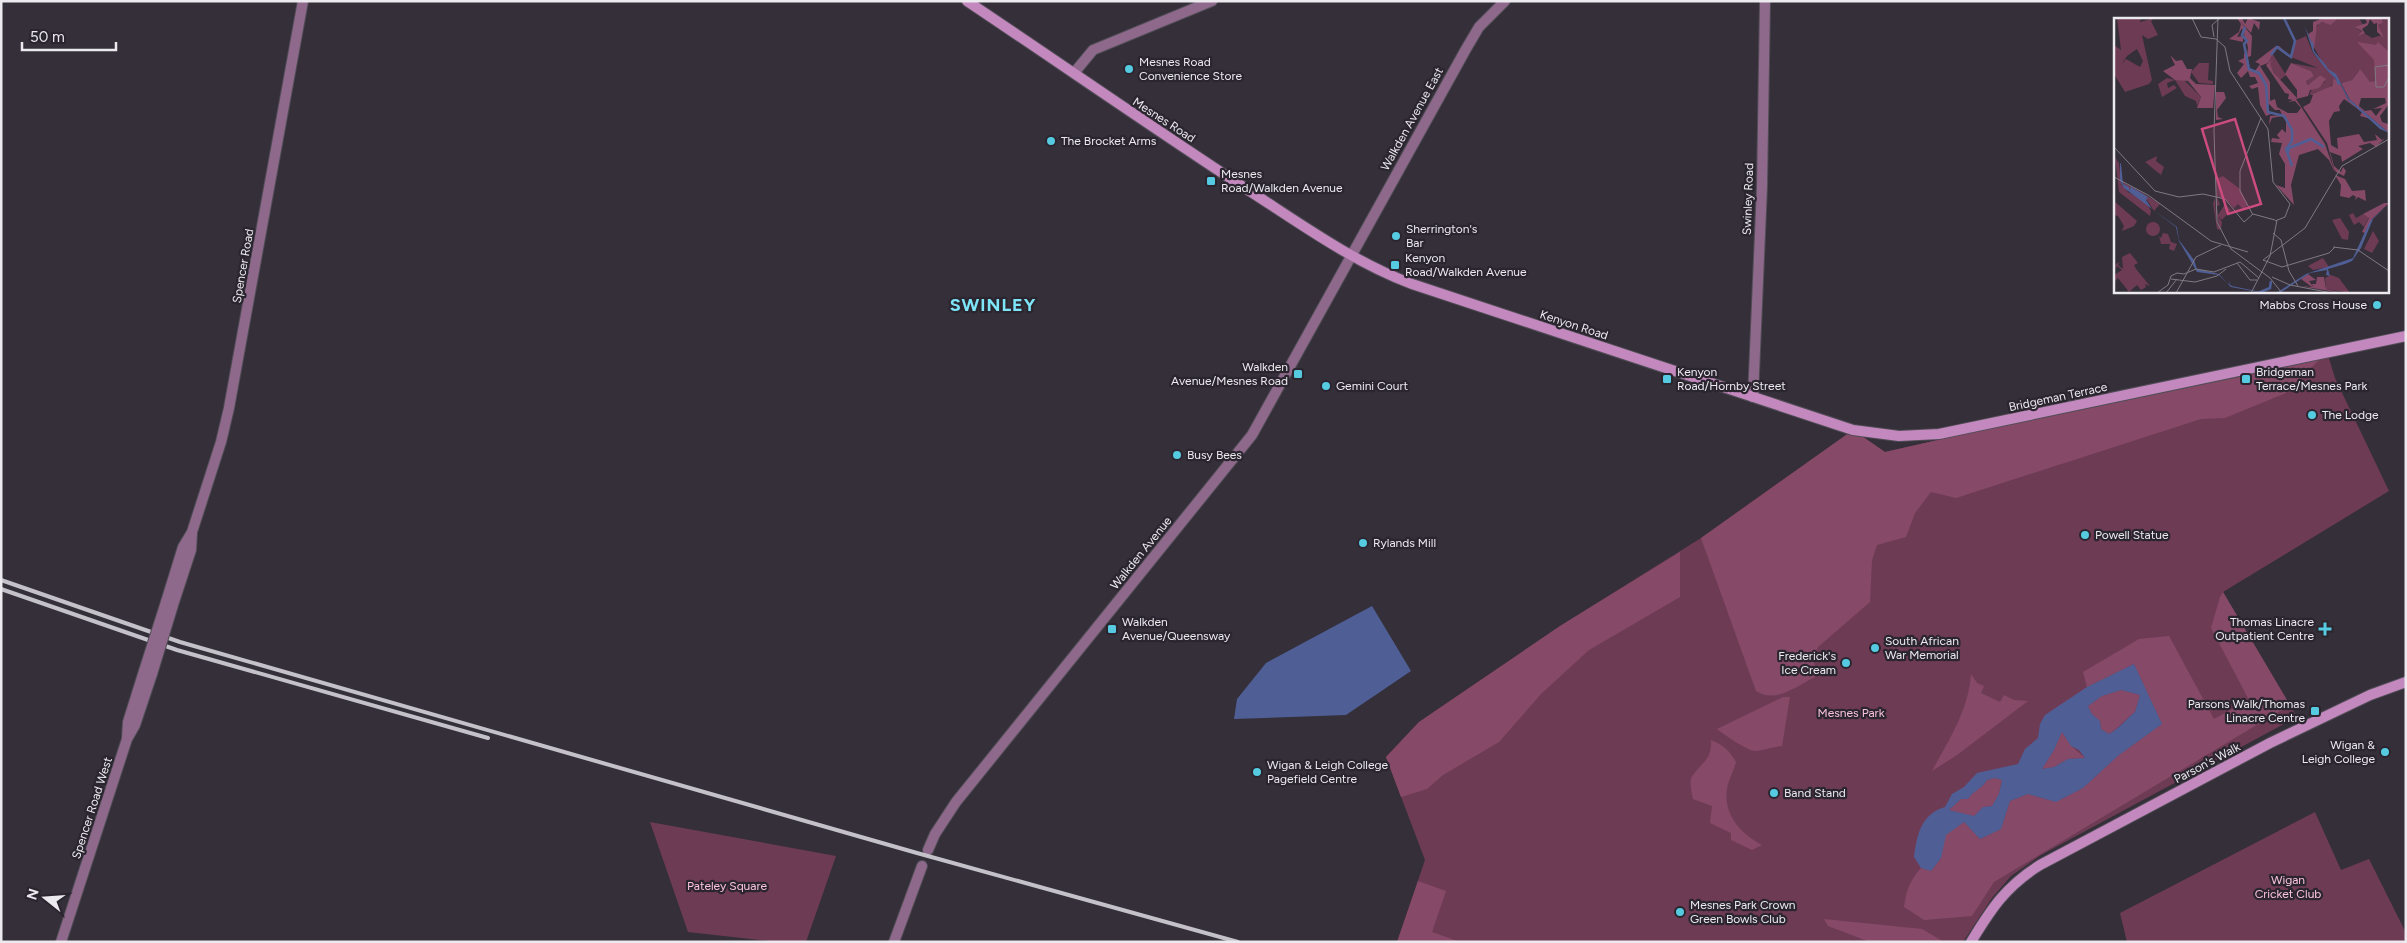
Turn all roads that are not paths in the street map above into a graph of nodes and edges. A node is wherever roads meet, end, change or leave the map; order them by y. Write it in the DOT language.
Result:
graph roads {
  1 [pos="303,1"];
  2 [pos="968,1"];
  3 [pos="1212,1"];
  4 [pos="1505,1"];
  5 [pos="1765,1"];
  6 [pos="1074,73"];
  7 [pos="1351,255"];
  8 [pos="2406,336"];
  9 [pos="1753,397"];
  10 [pos="1794,411"];
  11 [pos="170,604"];
  12 [pos="2406,682"];
  13 [pos="928,850"];
  14 [pos="922,866"];
  15 [pos="61,942"];
  16 [pos="894,942"];
  17 [pos="1972,942"];
  1 -- 11 [label="street, Spencer Road"];
  2 -- 6 [label="main road, Mesnes Road"];
  3 -- 6 [label="street"];
  4 -- 7 [label="street, Walkden Avenue East"];
  5 -- 9 [label="street, Swinley Road"];
  6 -- 7 [label="main road, Mesnes Road"];
  7 -- 9 [label="main road, Kenyon Road"];
  7 -- 13 [label="street, Walkden Avenue"];
  8 -- 10 [label="main road, Bridgeman Terrace"];
  9 -- 10 [label="main road, Kenyon Road"];
  11 -- 15 [label="street, Spencer Road West, bridge"];
  12 -- 17 [label="main road, Parson's Walk"];
  14 -- 16 [label="street"];
}
